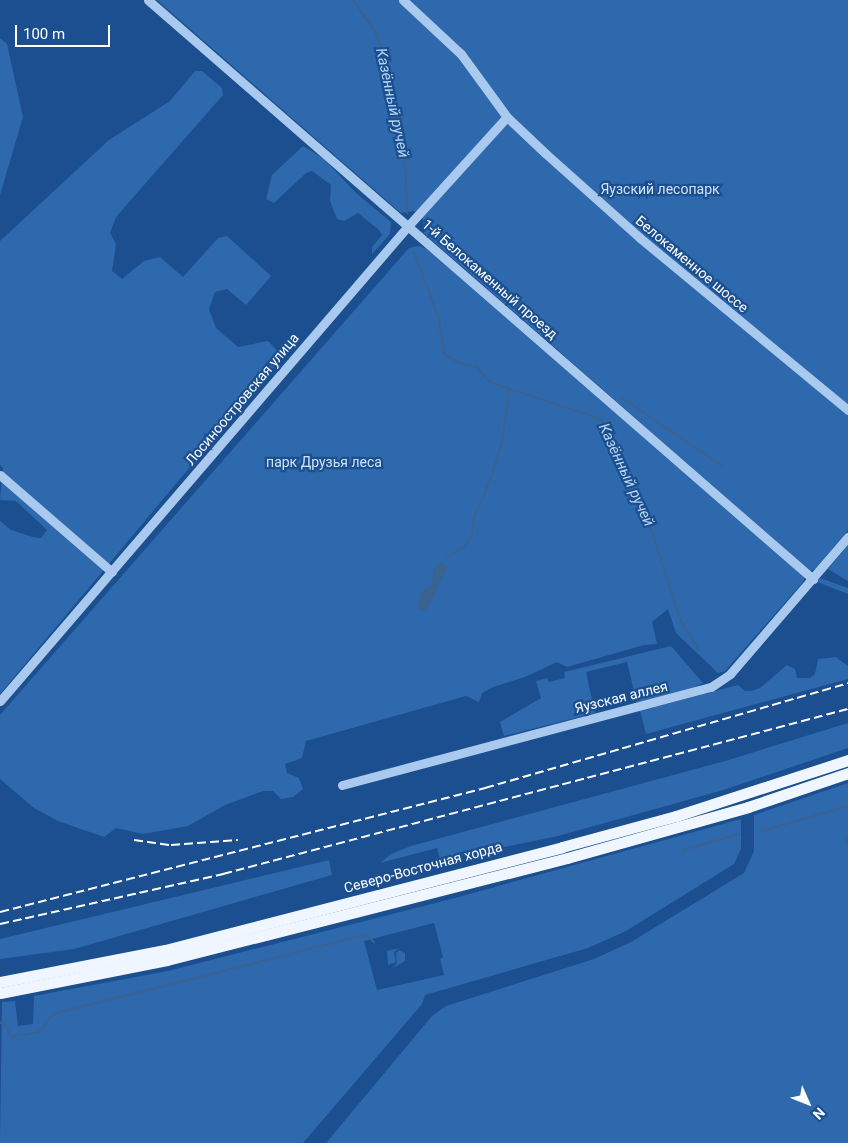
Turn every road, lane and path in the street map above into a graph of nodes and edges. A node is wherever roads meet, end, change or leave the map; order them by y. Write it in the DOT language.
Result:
graph roads {
  1 [pos="148,0"];
  2 [pos="403,0"];
  3 [pos="507,117"];
  4 [pos="408,226"];
  5 [pos="848,410"];
  6 [pos="0,475"];
  7 [pos="848,537"];
  8 [pos="112,572"];
  9 [pos="813,579"];
  10 [pos="0,701"];
  11 [pos="848,760"];
  12 [pos="848,773"];
  13 [pos="342,785"];
  14 [pos="0,982"];
  15 [pos="0,993"];
  1 -- 4 [label="street, 1-й Белокаменный проезд"];
  2 -- 3 [label="street, Белокаменное шоссе"];
  3 -- 4 [label="street, Лосиноостровская улица"];
  3 -- 5 [label="street, Белокаменное шоссе"];
  4 -- 8 [label="street, Лосиноостровская улица"];
  4 -- 9 [label="street, 1-й Белокаменный проезд"];
  6 -- 8 [label="street"];
  7 -- 9 [label="street, Яузская аллея"];
  8 -- 10 [label="street, Лосиноостровская улица"];
  9 -- 13 [label="street, Яузская аллея"];
  11 -- 14 [label="main road, Северо-Восточная хорда"];
  12 -- 15 [label="main road, Северо-Восточная хорда"];
}
